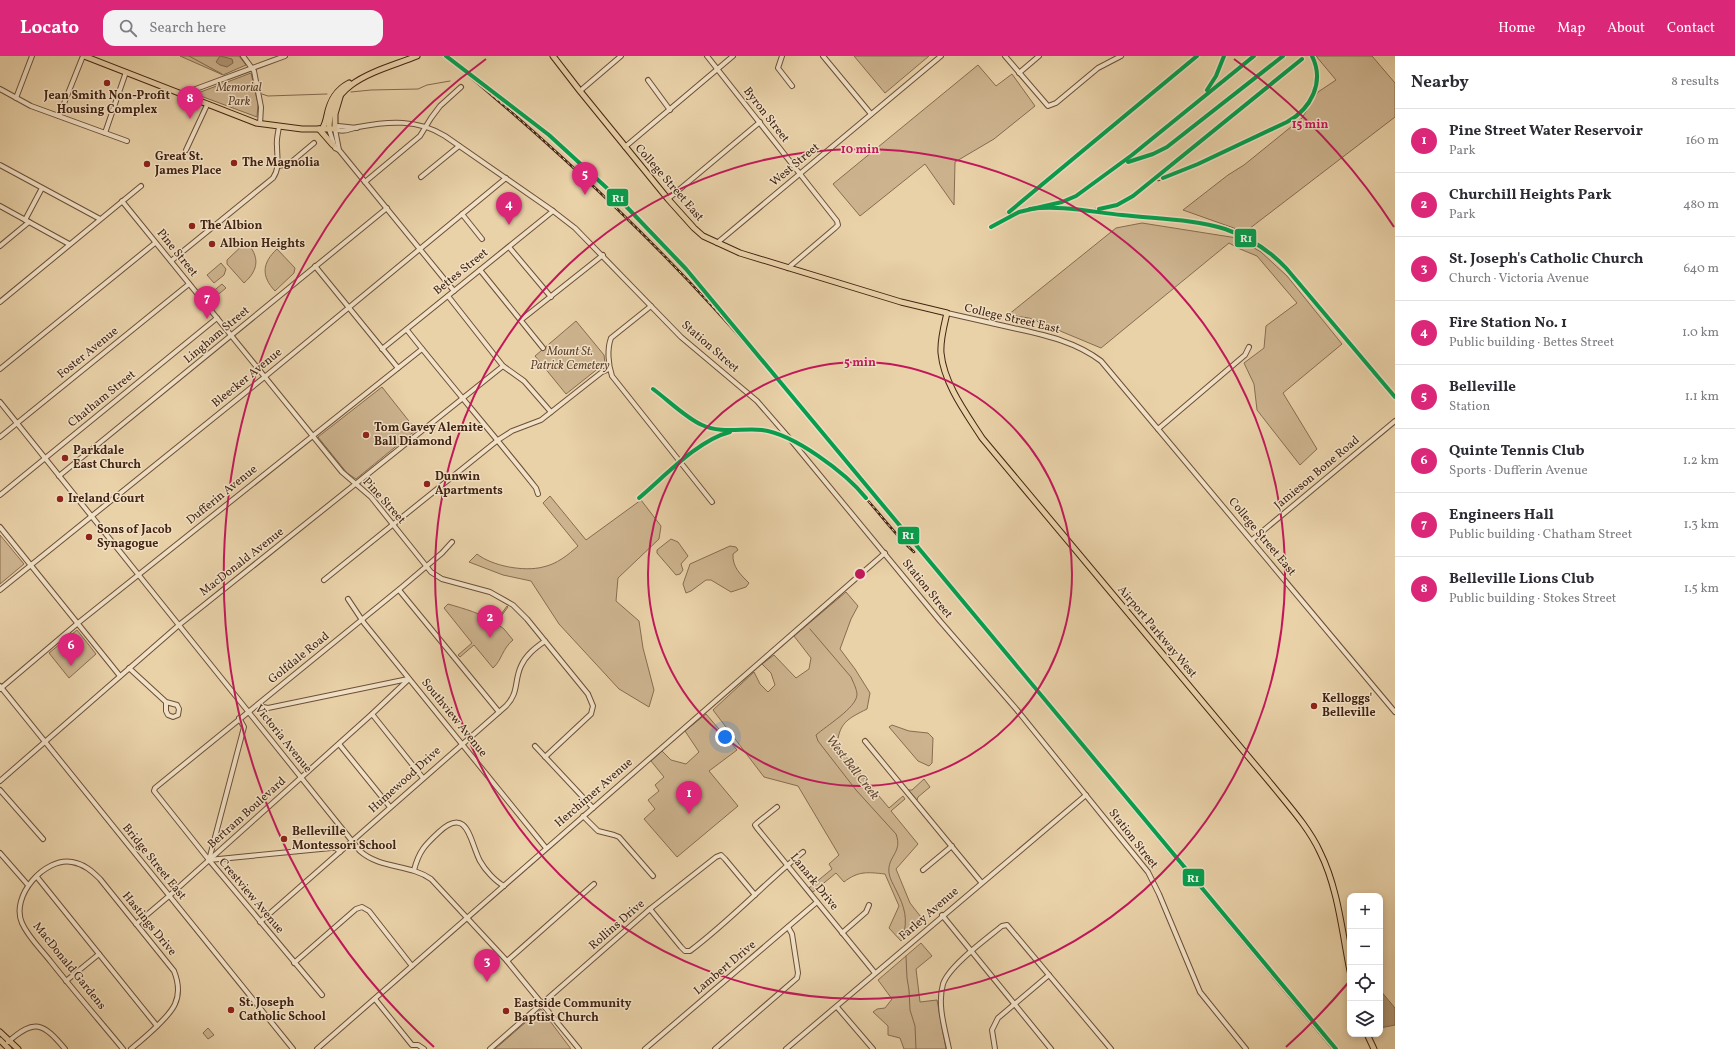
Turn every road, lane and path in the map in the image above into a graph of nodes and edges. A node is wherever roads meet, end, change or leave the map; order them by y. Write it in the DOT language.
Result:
graph roads {
  1 [pos="32,56"];
  2 [pos="84,56"];
  3 [pos="244,56"];
  4 [pos="285,56"];
  5 [pos="417,56"];
  6 [pos="553,56"];
  7 [pos="621,56"];
  8 [pos="707,56"];
  9 [pos="733,56"];
  10 [pos="782,56"];
  11 [pos="823,56"];
  12 [pos="941,56"];
  13 [pos="1005,56"];
  14 [pos="1039,56"];
  15 [pos="1121,56"];
  16 [pos="252,68"];
  17 [pos="718,69"];
  18 [pos="126,72"];
  19 [pos="1019,73"];
  20 [pos="362,78"];
  21 [pos="648,80"];
  22 [pos="792,86"];
  23 [pos="461,87"];
  24 [pos="0,89"];
  25 [pos="580,91"];
  26 [pos="187,97"];
  27 [pos="16,98"];
  28 [pos="207,105"];
  29 [pos="670,110"];
  30 [pos="871,114"];
  31 [pos="59,116"];
  32 [pos="760,122"];
  33 [pos="260,124"];
  34 [pos="426,126"];
  35 [pos="279,127"];
  36 [pos="320,129"];
  37 [pos="332,129"];
  38 [pos="105,133"];
  39 [pos="127,141"];
  40 [pos="314,143"];
  41 [pos="334,145"];
  42 [pos="459,146"];
  43 [pos="625,147"];
  44 [pos="186,150"];
  45 [pos="339,150"];
  46 [pos="0,165"];
  47 [pos="278,166"];
  48 [pos="799,175"];
  49 [pos="421,177"];
  50 [pos="506,178"];
  51 [pos="365,182"];
  52 [pos="141,186"];
  53 [pos="42,188"];
  54 [pos="668,199"];
  55 [pos="122,202"];
  56 [pos="0,206"];
  57 [pos="387,208"];
  58 [pos="554,211"];
  59 [pos="462,214"];
  60 [pos="100,219"];
  61 [pos="25,220"];
  62 [pos="29,222"];
  63 [pos="482,239"];
  64 [pos="155,242"];
  65 [pos="717,243"];
  66 [pos="69,244"];
  67 [pos="0,246"];
  68 [pos="508,247"];
  69 [pos="420,248"];
  70 [pos="603,255"];
  71 [pos="171,261"];
  72 [pos="315,266"];
  73 [pos="788,268"];
  74 [pos="480,270"];
  75 [pos="189,284"];
  76 [pos="454,291"];
  77 [pos="448,296"];
  78 [pos="551,297"];
  79 [pos="0,302"];
  80 [pos="651,306"];
  81 [pos="348,308"];
  82 [pos="947,313"];
  83 [pos="217,318"];
  84 [pos="521,320"];
  85 [pos="407,330"];
  86 [pos="231,336"];
  87 [pos="1248,347"];
  88 [pos="543,348"];
  89 [pos="382,349"];
  90 [pos="422,349"];
  91 [pos="504,366"];
  92 [pos="398,368"];
  93 [pos="0,369"];
  94 [pos="609,369"];
  95 [pos="264,377"];
  96 [pos="462,400"];
  97 [pos="0,402"];
  98 [pos="551,412"];
  99 [pos="1395,421"];
  100 [pos="17,424"];
  101 [pos="1158,429"];
  102 [pos="312,436"];
  103 [pos="0,437"];
  104 [pos="498,440"];
  105 [pos="45,458"];
  106 [pos="59,476"];
  107 [pos="357,484"];
  108 [pos="538,494"];
  109 [pos="0,495"];
  110 [pos="712,502"];
  111 [pos="92,516"];
  112 [pos="393,525"];
  113 [pos="0,527"];
  114 [pos="1252,540"];
  115 [pos="452,542"];
  116 [pos="885,553"];
  117 [pos="31,565"];
  118 [pos="426,567"];
  119 [pos="139,575"];
  120 [pos="324,580"];
  121 [pos="0,590"];
  122 [pos="399,590"];
  123 [pos="348,599"];
  124 [pos="362,620"];
  125 [pos="78,623"];
  126 [pos="179,625"];
  127 [pos="545,641"];
  128 [pos="129,668"];
  129 [pos="120,676"];
  130 [pos="409,679"];
  131 [pos="1,688"];
  132 [pos="166,702"];
  133 [pos="259,704"];
  134 [pos="248,711"];
  135 [pos="499,712"];
  136 [pos="1395,712"];
  137 [pos="372,714"];
  138 [pos="239,718"];
  139 [pos="864,741"];
  140 [pos="45,742"];
  141 [pos="339,744"];
  142 [pos="462,744"];
  143 [pos="535,746"];
  144 [pos="545,757"];
  145 [pos="301,777"];
  146 [pos="423,778"];
  147 [pos="0,781"];
  148 [pos="155,788"];
  149 [pos="0,790"];
  150 [pos="1086,794"];
  151 [pos="390,807"];
  152 [pos="777,807"];
  153 [pos="593,808"];
  154 [pos="583,816"];
  155 [pos="43,839"];
  156 [pos="352,842"];
  157 [pos="952,846"];
  158 [pos="546,848"];
  159 [pos="340,852"];
  160 [pos="803,852"];
  161 [pos="0,853"];
  162 [pos="209,860"];
  163 [pos="787,865"];
  164 [pos="414,870"];
  165 [pos="923,870"];
  166 [pos="653,876"];
  167 [pos="37,878"];
  168 [pos="981,882"];
  169 [pos="594,884"];
  170 [pos="28,885"];
  171 [pos="504,886"];
  172 [pos="169,896"];
  173 [pos="755,896"];
  174 [pos="817,902"];
  175 [pos="870,905"];
  176 [pos="650,910"];
  177 [pos="942,915"];
  178 [pos="468,918"];
  179 [pos="260,922"];
  180 [pos="136,924"];
  181 [pos="788,927"];
  182 [pos="842,933"];
  183 [pos="972,952"];
  184 [pos="99,954"];
  185 [pos="507,961"];
  186 [pos="294,963"];
  187 [pos="1349,965"];
  188 [pos="412,966"];
  189 [pos="876,973"];
  190 [pos="1049,975"];
  191 [pos="66,982"];
  192 [pos="322,995"];
  193 [pos="375,999"];
  194 [pos="542,1002"];
  195 [pos="1014,1004"];
  196 [pos="837,1006"];
  197 [pos="157,1026"];
  198 [pos="0,1032"];
  199 [pos="1368,1037"];
  200 [pos="0,1040"];
  201 [pos="7,1042"];
  202 [pos="412,1047"];
  203 [pos="871,1048"];
  204 [pos="9,1049"];
  205 [pos="18,1049"];
  206 [pos="65,1049"];
  207 [pos="123,1049"];
  208 [pos="131,1049"];
  209 [pos="293,1049"];
  210 [pos="317,1049"];
  211 [pos="424,1049"];
  212 [pos="490,1049"];
  213 [pos="579,1049"];
  214 [pos="645,1049"];
  215 [pos="715,1049"];
  216 [pos="786,1049"];
  217 [pos="950,1049"];
  218 [pos="995,1049"];
  219 [pos="1051,1049"];
  220 [pos="1111,1049"];
  221 [pos="1246,1049"];
  222 [pos="1374,1049"];
  1 -- 27 [label="street"];
  2 -- 18 [label="main road, Station Street"];
  2 -- 31 [label="street"];
  3 -- 16 [label="street"];
  4 -- 16 [label="street"];
  5 -- 20 [label="main road"];
  6 -- 25 [label="main road, College Street East"];
  7 -- 25 [label="street"];
  8 -- 17 [label="street, Byron Street"];
  9 -- 17 [label="street"];
  10 -- 22 [label="street"];
  11 -- 30 [label="street"];
  12 -- 30 [label="street, West Street"];
  13 -- 19 [label="street"];
  14 -- 19 [label="street"];
  15 -- 19 [label="street"];
  16 -- 26 [label="street"];
  16 -- 33 [label="street"];
  17 -- 29 [label="street"];
  17 -- 32 [label="street, Byron Street"];
  18 -- 26 [label="main road, Station Street"];
  18 -- 38 [label="street"];
  20 -- 36 [label="main road"];
  20 -- 37 [label="main road"];
  21 -- 29 [label="street"];
  23 -- 34 [label="street"];
  24 -- 27 [label="street"];
  25 -- 43 [label="main road, College Street East"];
  26 -- 28 [label="main road, Station Street"];
  27 -- 31 [label="street"];
  28 -- 33 [label="main road, Station Street"];
  28 -- 44 [label="street"];
  29 -- 43 [label="street"];
  30 -- 48 [label="street, West Street"];
  31 -- 38 [label="street"];
  32 -- 48 [label="street, Byron Street"];
  32 -- 54 [label="street"];
  33 -- 35 [label="main road, Station Street"];
  34 -- 37 [label="street, Station Street"];
  34 -- 42 [label="street, Station Street"];
  34 -- 51 [label="street"];
  35 -- 36 [label="main road, Station Street"];
  35 -- 47 [label="street"];
  36 -- 37 [label="main road, Station Street"];
  36 -- 41 [label="main road"];
  37 -- 41 [label="street"];
  37 -- 45 [label="street"];
  38 -- 39 [label="street"];
  40 -- 47 [label="street"];
  41 -- 45 [label="street"];
  42 -- 49 [label="street"];
  42 -- 50 [label="street, Station Street"];
  43 -- 54 [label="main road, College Street East"];
  45 -- 51 [label="street"];
  46 -- 53 [label="street"];
  47 -- 71 [label="street"];
  48 -- 65 [label="street, West Street"];
  48 -- 73 [label="street, Byron Street"];
  50 -- 58 [label="street, Station Street"];
  50 -- 59 [label="street, Bleecker Avenue"];
  51 -- 57 [label="street"];
  52 -- 55 [label="street"];
  53 -- 60 [label="street"];
  53 -- 61 [label="street"];
  54 -- 65 [label="main road, College Street East"];
  55 -- 60 [label="street"];
  55 -- 64 [label="street, Pine Street"];
  56 -- 61 [label="street"];
  57 -- 69 [label="street"];
  57 -- 72 [label="street, Lingham Street"];
  58 -- 68 [label="street, Bettes Street"];
  58 -- 70 [label="street, Station Street"];
  59 -- 63 [label="street"];
  59 -- 69 [label="street, Bleecker Avenue"];
  60 -- 66 [label="street"];
  61 -- 62 [label="street"];
  62 -- 66 [label="street"];
  62 -- 67 [label="street"];
  64 -- 71 [label="street, Pine Street"];
  64 -- 93 [label="street"];
  65 -- 73 [label="main road, College Street East"];
  66 -- 79 [label="street"];
  68 -- 74 [label="street, Bettes Street"];
  68 -- 78 [label="street"];
  69 -- 76 [label="street"];
  69 -- 81 [label="street, Bleecker Avenue"];
  70 -- 78 [label="street"];
  70 -- 80 [label="street, Station Street"];
  71 -- 75 [label="street, Pine Street"];
  72 -- 81 [label="street"];
  72 -- 86 [label="street, Lingham Street"];
  73 -- 82 [label="main road, College Street East"];
  74 -- 76 [label="street, Bettes Street"];
  74 -- 84 [label="street"];
  75 -- 83 [label="street, Pine Street"];
  75 -- 100 [label="street, Foster Avenue"];
  76 -- 77 [label="street, Bettes Street"];
  77 -- 85 [label="street, Bettes Street"];
  77 -- 91 [label="street"];
  78 -- 84 [label="street"];
  80 -- 94 [label="street"];
  80 -- 116 [label="street, Station Street"];
  81 -- 89 [label="street"];
  81 -- 95 [label="street, Bleecker Avenue"];
  82 -- 101 [label="street, College Street East"];
  82 -- 187 [label="main road, Airport Parkway West"];
  83 -- 86 [label="street, Pine Street"];
  83 -- 105 [label="street, Chatham Street"];
  84 -- 88 [label="street"];
  85 -- 89 [label="street, Bettes Street"];
  85 -- 90 [label="street"];
  86 -- 95 [label="street, Pine Street"];
  86 -- 106 [label="street, Lingham Street"];
  87 -- 101 [label="street"];
  89 -- 92 [label="street"];
  90 -- 92 [label="street, Dufferin Avenue"];
  90 -- 96 [label="street"];
  91 -- 96 [label="street, MacDonald Avenue"];
  91 -- 98 [label="street"];
  92 -- 102 [label="street, Dufferin Avenue"];
  94 -- 98 [label="street"];
  94 -- 110 [label="street"];
  95 -- 102 [label="street, Pine Street"];
  95 -- 111 [label="street, Bleecker Avenue"];
  96 -- 104 [label="street"];
  96 -- 107 [label="street, MacDonald Avenue"];
  97 -- 100 [label="street, Victoria Avenue"];
  98 -- 104 [label="street"];
  99 -- 114 [label="street, Jamieson Bone Road"];
  100 -- 103 [label="street, Foster Avenue"];
  100 -- 105 [label="street, Victoria Avenue"];
  101 -- 114 [label="street, College Street East"];
  102 -- 107 [label="street, Pine Street"];
  102 -- 119 [label="street, Dufferin Avenue"];
  104 -- 108 [label="street"];
  104 -- 112 [label="street"];
  105 -- 106 [label="street, Victoria Avenue"];
  105 -- 109 [label="street, Chatham Street"];
  106 -- 111 [label="street, Victoria Avenue"];
  107 -- 112 [label="street, Pine Street"];
  107 -- 126 [label="street, MacDonald Avenue"];
  111 -- 117 [label="street, Bleecker Avenue"];
  111 -- 119 [label="street, Victoria Avenue"];
  112 -- 118 [label="street, Pine Street"];
  112 -- 120 [label="street"];
  113 -- 117 [label="street"];
  114 -- 136 [label="street, College Street East"];
  115 -- 118 [label="street, Golfdale Road"];
  116 -- 150 [label="street, Station Street"];
  116 -- 153 [label="street, Herchimer Avenue"];
  117 -- 121 [label="street, Bleecker Avenue"];
  117 -- 125 [label="street"];
  118 -- 122 [label="street, Golfdale Road"];
  118 -- 127 [label="street, Pine Street"];
  119 -- 125 [label="street, Dufferin Avenue"];
  119 -- 126 [label="street, Victoria Avenue"];
  122 -- 124 [label="street, Golfdale Road"];
  122 -- 135 [label="street"];
  123 -- 124 [label="street, Southview Avenue"];
  124 -- 130 [label="street, Southview Avenue"];
  124 -- 133 [label="street, Golfdale Road"];
  125 -- 129 [label="street"];
  125 -- 131 [label="street, Dufferin Avenue"];
  126 -- 128 [label="street, MacDonald Avenue"];
  126 -- 134 [label="street, Victoria Avenue"];
  127 -- 135 [label="street, Humewood Drive"];
  127 -- 144 [label="street, Pine Street"];
  128 -- 129 [label="street, MacDonald Avenue"];
  128 -- 132 [label="street"];
  129 -- 140 [label="street, MacDonald Avenue"];
  130 -- 133 [label="street"];
  130 -- 137 [label="street, Bertram Boulevard"];
  130 -- 142 [label="street, Southview Avenue"];
  131 -- 140 [label="street, Bridge Street East"];
  133 -- 134 [label="street, Golfdale Road"];
  134 -- 138 [label="street, Golfdale Road"];
  134 -- 145 [label="street, Victoria Avenue"];
  135 -- 142 [label="street, Humewood Drive"];
  137 -- 141 [label="street, Bertram Boulevard"];
  137 -- 146 [label="street"];
  138 -- 148 [label="street, Golfdale Road"];
  138 -- 162 [label="street"];
  139 -- 157 [label="street"];
  140 -- 147 [label="street, MacDonald Avenue"];
  140 -- 172 [label="street, Bridge Street East"];
  141 -- 145 [label="street, Bertram Boulevard"];
  141 -- 151 [label="street"];
  142 -- 146 [label="street, Humewood Drive"];
  142 -- 158 [label="street, Southview Avenue"];
  143 -- 144 [label="street"];
  144 -- 153 [label="street"];
  145 -- 156 [label="street, Victoria Avenue"];
  145 -- 162 [label="street, Bertram Boulevard"];
  146 -- 151 [label="street, Humewood Drive"];
  148 -- 162 [label="street, Crestview Avenue"];
  149 -- 155 [label="street"];
  150 -- 168 [label="street, Farley Avenue"];
  150 -- 221 [label="street, Station Street"];
  151 -- 156 [label="street, Humewood Drive"];
  152 -- 163 [label="street, Lanark Drive"];
  153 -- 154 [label="street, Herchimer Avenue"];
  154 -- 158 [label="street, Herchimer Avenue"];
  154 -- 166 [label="street"];
  156 -- 159 [label="street, Humewood Drive"];
  156 -- 164 [label="street, Victoria Avenue"];
  157 -- 165 [label="street"];
  157 -- 168 [label="street"];
  158 -- 171 [label="street, Herchimer Avenue"];
  159 -- 162 [label="street"];
  159 -- 179 [label="street, Humewood Drive"];
  160 -- 163 [label="street"];
  161 -- 170 [label="street"];
  162 -- 172 [label="street, Bertram Boulevard"];
  162 -- 179 [label="street, Crestview Avenue"];
  163 -- 173 [label="street"];
  163 -- 174 [label="street, Lanark Drive"];
  164 -- 171 [label="street"];
  164 -- 178 [label="street, Victoria Avenue"];
  167 -- 170 [label="street, Hastings Drive"];
  167 -- 180 [label="street, Hastings Drive"];
  167 -- 184 [label="street"];
  168 -- 177 [label="street, Farley Avenue"];
  169 -- 185 [label="street"];
  170 -- 191 [label="street, MacDonald Gardens"];
  171 -- 178 [label="street, Herchimer Avenue"];
  172 -- 180 [label="street, Bertram Boulevard"];
  172 -- 209 [label="street, Bridge Street East"];
  173 -- 176 [label="street, Rollins Drive"];
  173 -- 176 [label="street"];
  174 -- 181 [label="street, Lambert Drive"];
  174 -- 182 [label="street, Lanark Drive"];
  175 -- 182 [label="street"];
  176 -- 194 [label="street, Rollins Drive"];
  177 -- 183 [label="street"];
  177 -- 189 [label="street, Farley Avenue"];
  178 -- 185 [label="street, Victoria Avenue"];
  178 -- 188 [label="street, Herchimer Avenue"];
  179 -- 186 [label="street, Crestview Avenue"];
  180 -- 197 [label="street, Hastings Drive"];
  181 -- 214 [label="street, Lambert Drive"];
  181 -- 215 [label="street"];
  182 -- 189 [label="street, Lanark Drive"];
  183 -- 190 [label="street"];
  183 -- 195 [label="street"];
  183 -- 217 [label="street"];
  184 -- 191 [label="street"];
  184 -- 197 [label="street"];
  185 -- 194 [label="street, Victoria Avenue"];
  186 -- 188 [label="street"];
  186 -- 192 [label="street, Crestview Avenue"];
  188 -- 193 [label="street, Herchimer Avenue"];
  189 -- 196 [label="street, Farley Avenue"];
  190 -- 195 [label="street"];
  190 -- 220 [label="street"];
  191 -- 207 [label="street, MacDonald Gardens"];
  193 -- 202 [label="street"];
  193 -- 210 [label="street, Herchimer Avenue"];
  194 -- 212 [label="street, Rollins Drive"];
  194 -- 213 [label="street, Victoria Avenue"];
  195 -- 218 [label="street"];
  195 -- 219 [label="street"];
  196 -- 203 [label="street"];
  196 -- 216 [label="street, Farley Avenue"];
  197 -- 208 [label="street, Hastings Drive"];
  198 -- 201 [label="main road"];
  199 -- 222 [label="main road"];
  200 -- 201 [label="main road"];
  201 -- 204 [label="main road"];
  201 -- 205 [label="main road"];
  201 -- 206 [label="street"];
  202 -- 211 [label="street"];
}
